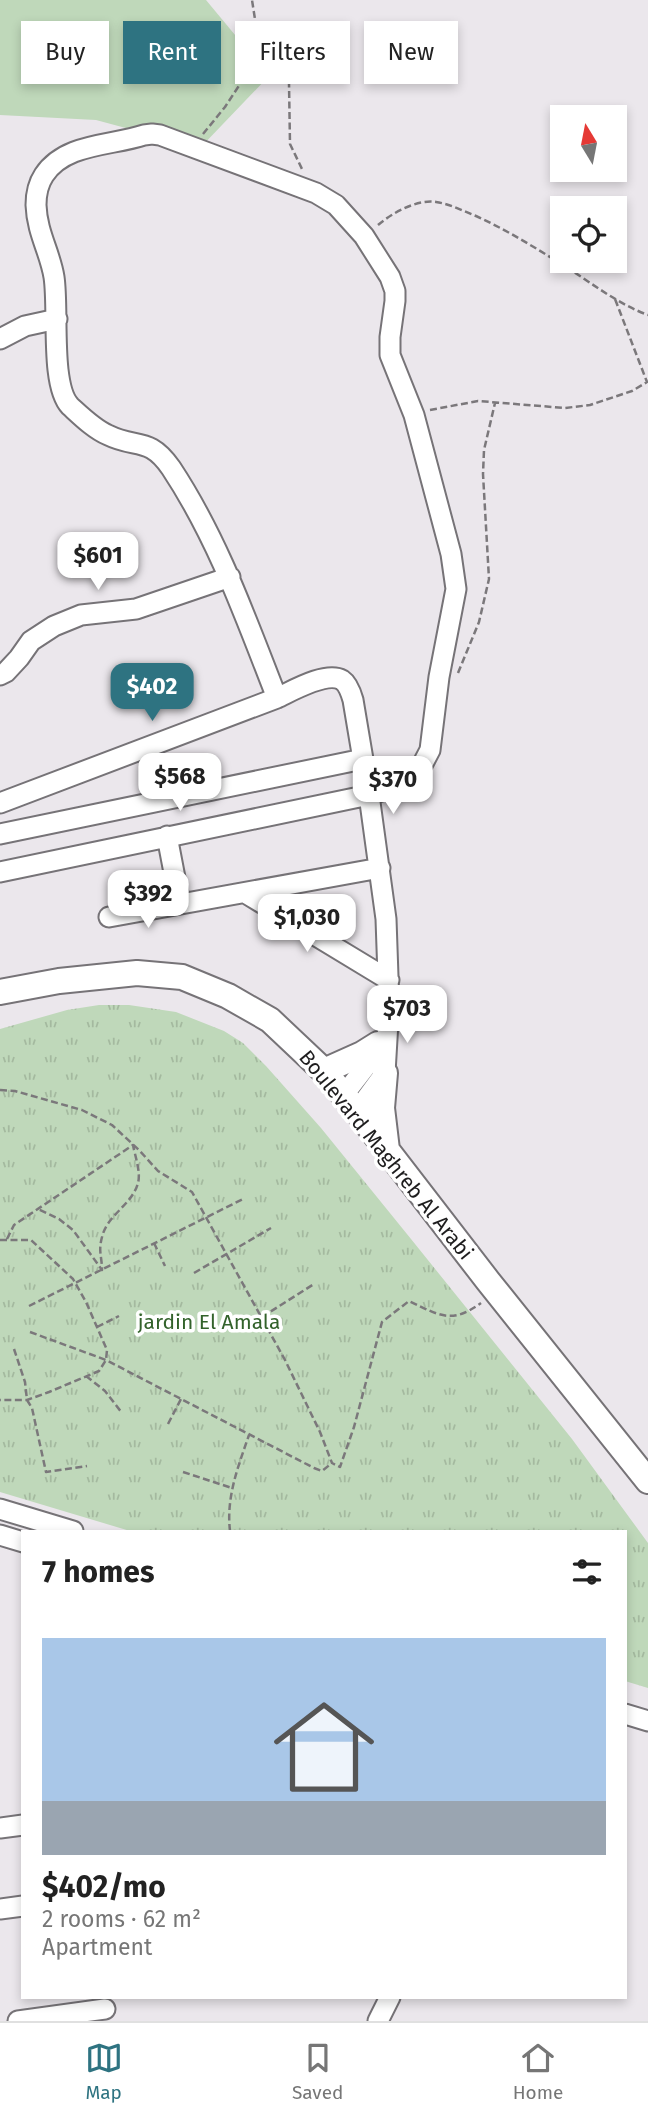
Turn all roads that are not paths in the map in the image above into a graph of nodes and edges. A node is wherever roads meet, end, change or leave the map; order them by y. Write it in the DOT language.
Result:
graph roads {
  1 [pos="57,319"];
  2 [pos="0,339"];
  3 [pos="230,577"];
  4 [pos="0,675"];
  5 [pos="277,698"];
  6 [pos="363,759"];
  7 [pos="369,795"];
  8 [pos="0,803"];
  9 [pos="0,834"];
  10 [pos="167,836"];
  11 [pos="380,868"];
  12 [pos="0,872"];
  13 [pos="247,894"];
  14 [pos="180,904"];
  15 [pos="109,917"];
  16 [pos="389,980"];
  17 [pos="0,992"];
  18 [pos="389,1016"];
  19 [pos="377,1044"];
  20 [pos="324,1072"];
  21 [pos="385,1073"];
  22 [pos="350,1103"];
  23 [pos="387,1151"];
  24 [pos="648,1481"];
  25 [pos="0,1509"];
  26 [pos="70,1530"];
  27 [pos="0,1535"];
  28 [pos="21,1541"];
  29 [pos="627,1715"];
  30 [pos="648,1721"];
  31 [pos="21,1825"];
  32 [pos="0,1828"];
  33 [pos="21,1906"];
  34 [pos="0,1909"];
  35 [pos="389,1999"];
  36 [pos="105,2009"];
  37 [pos="18,2021"];
  38 [pos="378,2021"];
  1 -- 2 [label="street"];
  1 -- 3 [label="street"];
  1 -- 7 [label="street"];
  3 -- 4 [label="street"];
  3 -- 5 [label="street"];
  5 -- 6 [label="street"];
  5 -- 8 [label="street"];
  6 -- 7 [label="street"];
  6 -- 9 [label="street"];
  7 -- 10 [label="street"];
  7 -- 11 [label="street"];
  10 -- 12 [label="street"];
  10 -- 14 [label="street"];
  11 -- 13 [label="street"];
  11 -- 16 [label="street"];
  13 -- 14 [label="street"];
  13 -- 16 [label="street"];
  14 -- 15 [label="street"];
  16 -- 18 [label="street"];
  17 -- 20 [label="main road, Boulevard Maghreb Al Arabi"];
  18 -- 19 [label="street"];
  18 -- 21 [label="street"];
  19 -- 20 [label="main road"];
  19 -- 22 [label="street"];
  20 -- 22 [label="main road, Boulevard Maghreb Al Arabi"];
  21 -- 22 [label="street"];
  21 -- 23 [label="main road"];
  22 -- 23 [label="main road, Boulevard Maghreb Al Arabi"];
  23 -- 24 [label="main road, Boulevard Maghreb Al Arabi"];
  25 -- 26 [label="street"];
  27 -- 28 [label="street"];
  29 -- 30 [label="street"];
  31 -- 32 [label="street"];
  33 -- 34 [label="street"];
  35 -- 38 [label="street"];
  36 -- 37 [label="street"];
}
